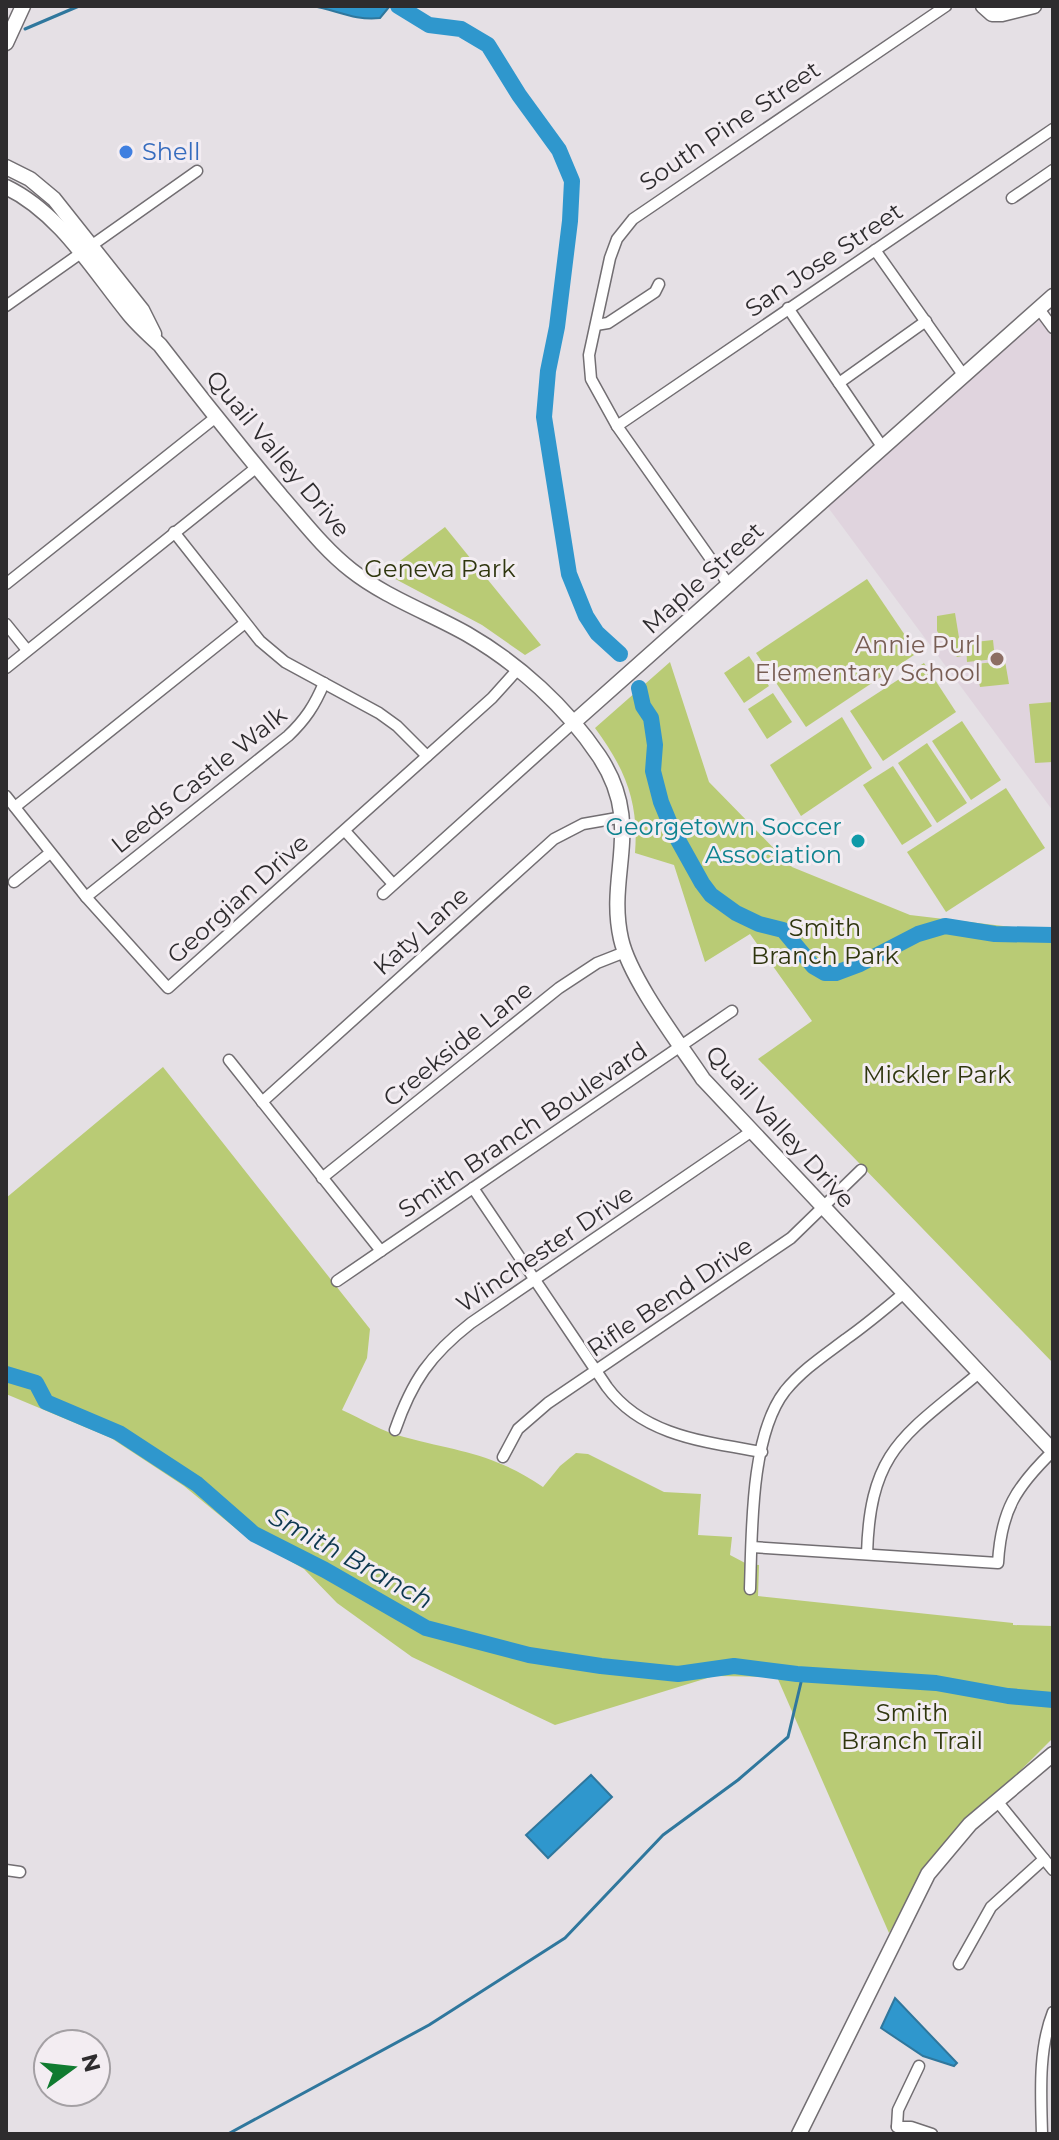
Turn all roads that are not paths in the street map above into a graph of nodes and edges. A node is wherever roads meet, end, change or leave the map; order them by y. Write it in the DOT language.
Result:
graph roads {
  1 [pos="23,6"];
  2 [pos="946,6"];
  3 [pos="1034,6"];
  4 [pos="988,10"];
  5 [pos="6,43"];
  6 [pos="1053,129"];
  7 [pos="6,167"];
  8 [pos="1053,170"];
  9 [pos="197,171"];
  10 [pos="6,187"];
  11 [pos="1012,198"];
  12 [pos="86,249"];
  13 [pos="875,250"];
  14 [pos="659,284"];
  15 [pos="1053,296"];
  16 [pos="6,306"];
  17 [pos="788,308"];
  18 [pos="1039,309"];
  19 [pos="926,321"];
  20 [pos="596,325"];
  21 [pos="1053,328"];
  22 [pos="964,376"];
  23 [pos="839,383"];
  24 [pos="216,417"];
  25 [pos="617,426"];
  26 [pos="883,448"];
  27 [pos="257,467"];
  28 [pos="174,532"];
  29 [pos="6,584"];
  30 [pos="729,585"];
  31 [pos="245,623"];
  32 [pos="6,624"];
  33 [pos="27,650"];
  34 [pos="6,668"];
  35 [pos="519,668"];
  36 [pos="324,683"];
  37 [pos="573,723"];
  38 [pos="427,756"];
  39 [pos="6,796"];
  40 [pos="15,807"];
  41 [pos="623,817"];
  42 [pos="345,831"];
  43 [pos="50,853"];
  44 [pos="14,882"];
  45 [pos="393,884"];
  46 [pos="383,894"];
  47 [pos="86,897"];
  48 [pos="625,952"];
  49 [pos="732,1011"];
  50 [pos="681,1047"];
  51 [pos="229,1060"];
  52 [pos="262,1102"];
  53 [pos="752,1131"];
  54 [pos="861,1170"];
  55 [pos="322,1178"];
  56 [pos="473,1188"];
  57 [pos="822,1207"];
  58 [pos="381,1251"];
  59 [pos="536,1279"];
  60 [pos="337,1281"];
  61 [pos="904,1293"];
  62 [pos="597,1371"];
  63 [pos="979,1373"];
  64 [pos="395,1430"];
  65 [pos="1053,1451"];
  66 [pos="762,1452"];
  67 [pos="503,1457"];
  68 [pos="752,1547"];
  69 [pos="867,1554"];
  70 [pos="750,1589"];
  71 [pos="1053,1754"];
  72 [pos="997,1801"];
  73 [pos="1044,1859"];
  74 [pos="6,1870"];
  75 [pos="1053,1870"];
  76 [pos="20,1872"];
  77 [pos="959,1964"];
  78 [pos="1053,2012"];
  79 [pos="919,2066"];
  80 [pos="893,2131"];
  81 [pos="799,2134"];
  82 [pos="932,2134"];
  83 [pos="1042,2134"];
  1 -- 5 [label="street"];
  2 -- 20 [label="street, South Pine Street"];
  3 -- 4 [label="street"];
  6 -- 13 [label="street, San Jose Street"];
  7 -- 12 [label="street, Quail Valley Drive"];
  8 -- 11 [label="street"];
  9 -- 12 [label="street"];
  10 -- 12 [label="street, Quail Valley Drive"];
  12 -- 16 [label="street"];
  12 -- 24 [label="street, Quail Valley Drive"];
  13 -- 17 [label="street, San Jose Street"];
  13 -- 19 [label="street"];
  14 -- 20 [label="street"];
  15 -- 18 [label="street, Maple Street"];
  17 -- 23 [label="street"];
  17 -- 25 [label="street, San Jose Street"];
  18 -- 21 [label="street"];
  18 -- 22 [label="street, Maple Street"];
  19 -- 22 [label="street"];
  19 -- 23 [label="street"];
  20 -- 25 [label="street, South Pine Street"];
  22 -- 26 [label="street, Maple Street"];
  23 -- 26 [label="street"];
  24 -- 27 [label="street, Quail Valley Drive"];
  24 -- 29 [label="street"];
  25 -- 30 [label="street, South Pine Street"];
  26 -- 30 [label="street, Maple Street"];
  27 -- 28 [label="street"];
  27 -- 35 [label="street, Quail Valley Drive"];
  28 -- 31 [label="street"];
  28 -- 33 [label="street"];
  30 -- 37 [label="street, Maple Street"];
  31 -- 36 [label="street"];
  31 -- 40 [label="street"];
  32 -- 33 [label="street"];
  33 -- 34 [label="street"];
  35 -- 37 [label="street, Quail Valley Drive"];
  35 -- 38 [label="street, Georgian Drive"];
  36 -- 38 [label="street"];
  36 -- 47 [label="street, Leeds Castle Walk"];
  37 -- 41 [label="street, Quail Valley Drive"];
  37 -- 45 [label="street, Maple Street"];
  38 -- 42 [label="street, Georgian Drive"];
  39 -- 40 [label="street, Georgian Drive"];
  40 -- 43 [label="street, Georgian Drive"];
  41 -- 48 [label="street, Quail Valley Drive"];
  41 -- 52 [label="street, Katy Lane"];
  42 -- 45 [label="street"];
  42 -- 47 [label="street, Georgian Drive"];
  43 -- 44 [label="street"];
  43 -- 47 [label="street, Georgian Drive"];
  45 -- 46 [label="street, Maple Street"];
  48 -- 50 [label="street, Quail Valley Drive"];
  48 -- 55 [label="street, Creekside Lane"];
  49 -- 50 [label="street, Smith Branch Boulevard"];
  50 -- 53 [label="street, Quail Valley Drive"];
  50 -- 56 [label="street, Smith Branch Boulevard"];
  51 -- 52 [label="street"];
  52 -- 55 [label="street"];
  53 -- 57 [label="street, Quail Valley Drive"];
  53 -- 59 [label="street, Winchester Drive"];
  54 -- 57 [label="street, Rifle Bend Drive"];
  55 -- 58 [label="street"];
  56 -- 58 [label="street, Smith Branch Boulevard"];
  56 -- 59 [label="street"];
  57 -- 61 [label="street, Quail Valley Drive"];
  57 -- 62 [label="street, Rifle Bend Drive"];
  58 -- 60 [label="street, Smith Branch Boulevard"];
  59 -- 62 [label="street"];
  59 -- 64 [label="street, Winchester Drive"];
  61 -- 63 [label="street, Quail Valley Drive"];
  61 -- 66 [label="street"];
  62 -- 66 [label="street"];
  62 -- 67 [label="street, Rifle Bend Drive"];
  63 -- 65 [label="street, Quail Valley Drive"];
  63 -- 69 [label="street"];
  65 -- 69 [label="street"];
  66 -- 68 [label="street"];
  68 -- 69 [label="street"];
  68 -- 70 [label="street"];
  71 -- 72 [label="street"];
  72 -- 73 [label="street"];
  72 -- 81 [label="street"];
  73 -- 75 [label="street"];
  73 -- 77 [label="street"];
  74 -- 76 [label="street"];
  78 -- 83 [label="street"];
  79 -- 80 [label="street"];
  80 -- 82 [label="street"];
}
